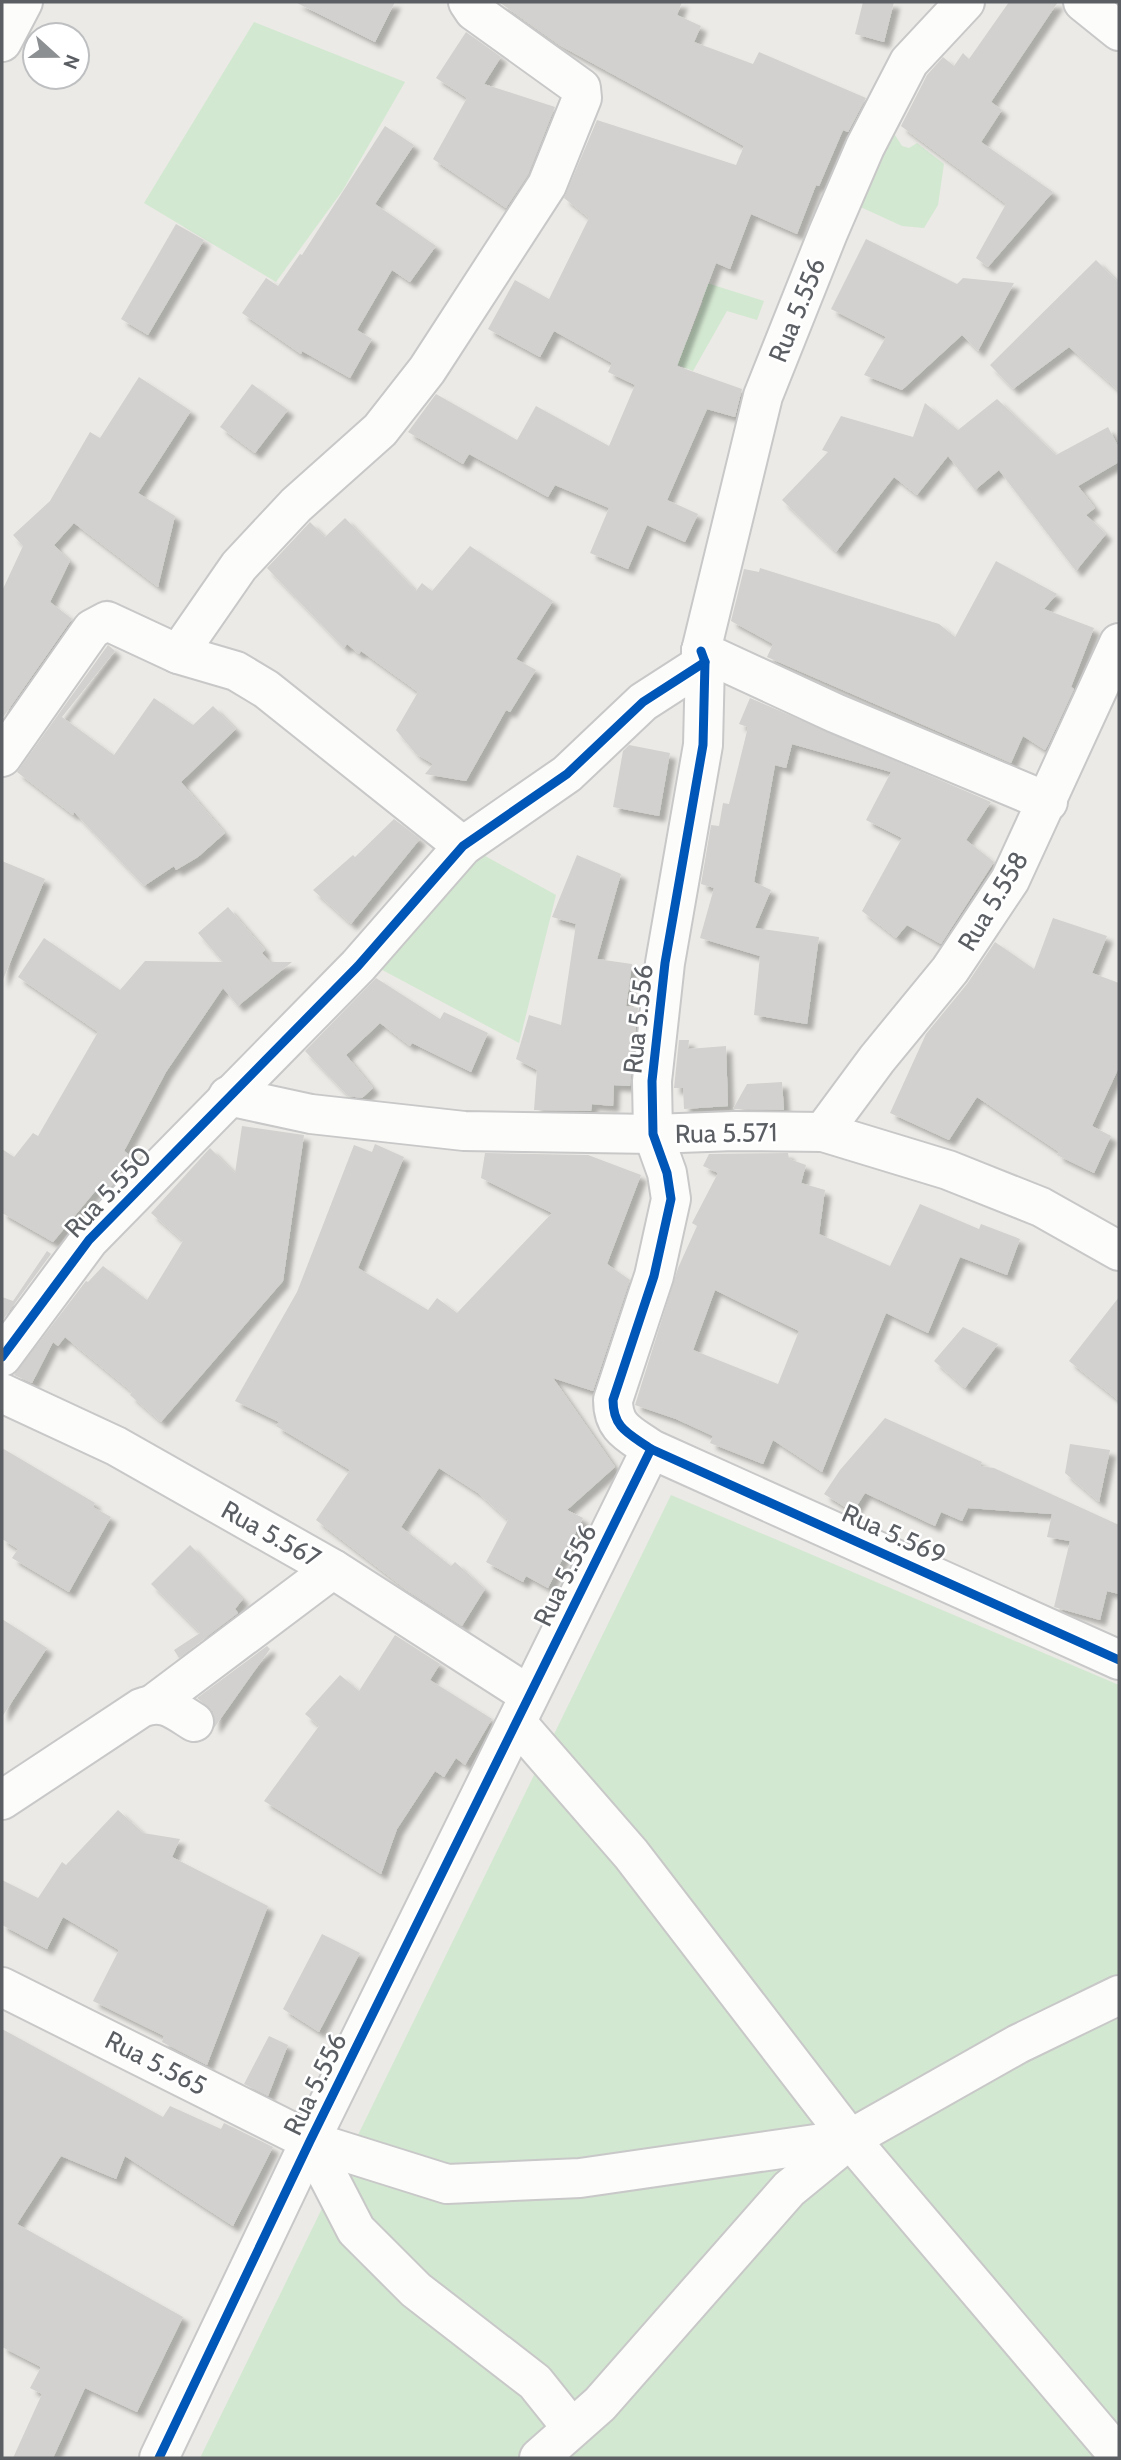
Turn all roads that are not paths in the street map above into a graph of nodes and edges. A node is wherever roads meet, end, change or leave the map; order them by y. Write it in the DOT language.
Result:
graph roads {
  1 [pos="23,2"];
  2 [pos="468,2"];
  3 [pos="965,2"];
  4 [pos="1083,2"];
  5 [pos="1119,31"];
  6 [pos="2,43"];
  7 [pos="1119,643"];
  8 [pos="178,654"];
  9 [pos="703,657"];
  10 [pos="2,757"];
  11 [pos="1048,802"];
  12 [pos="463,846"];
  13 [pos="228,1096"];
  14 [pos="823,1132"];
  15 [pos="653,1134"];
  16 [pos="1119,1251"];
  17 [pos="2,1357"];
  18 [pos="2,1393"];
  19 [pos="652,1449"];
  20 [pos="333,1569"];
  21 [pos="1115,1656"];
  22 [pos="156,1702"];
  23 [pos="523,1709"];
  24 [pos="194,1721"];
  25 [pos="2,1800"];
  26 [pos="2,1987"];
  27 [pos="1119,1995"];
  28 [pos="850,2139"];
  29 [pos="310,2141"];
  30 [pos="556,2448"];
  31 [pos="1119,2456"];
  32 [pos="159,2458"];
  1 -- 6 [label="street"];
  2 -- 8 [label="street"];
  3 -- 9 [label="street, Rua 5.556"];
  4 -- 5 [label="street"];
  7 -- 11 [label="street, Rua 5.558"];
  8 -- 10 [label="street"];
  8 -- 12 [label="street"];
  9 -- 11 [label="street"];
  9 -- 12 [label="street, Rua 5.550"];
  9 -- 15 [label="street, Rua 5.556"];
  11 -- 14 [label="street, Rua 5.558"];
  12 -- 13 [label="street, Rua 5.550"];
  13 -- 15 [label="street, Rua 5.571"];
  13 -- 17 [label="street, Rua 5.550"];
  14 -- 15 [label="street, Rua 5.571"];
  14 -- 16 [label="street, Rua 5.571"];
  15 -- 19 [label="street, Rua 5.556"];
  18 -- 20 [label="street, Rua 5.567"];
  19 -- 21 [label="street, Rua 5.569"];
  19 -- 23 [label="street, Rua 5.556"];
  20 -- 22 [label="street"];
  20 -- 23 [label="street, Rua 5.567"];
  22 -- 24 [label="street"];
  22 -- 25 [label="street"];
  23 -- 28 [label="street, Rua 5.567"];
  23 -- 29 [label="street, Rua 5.556"];
  26 -- 29 [label="street, Rua 5.565"];
  27 -- 28 [label="street"];
  28 -- 29 [label="street, Rua 5.565"];
  28 -- 30 [label="street"];
  28 -- 31 [label="street, Rua 5.567"];
  29 -- 30 [label="street"];
  29 -- 32 [label="street, Rua 5.556"];
}
